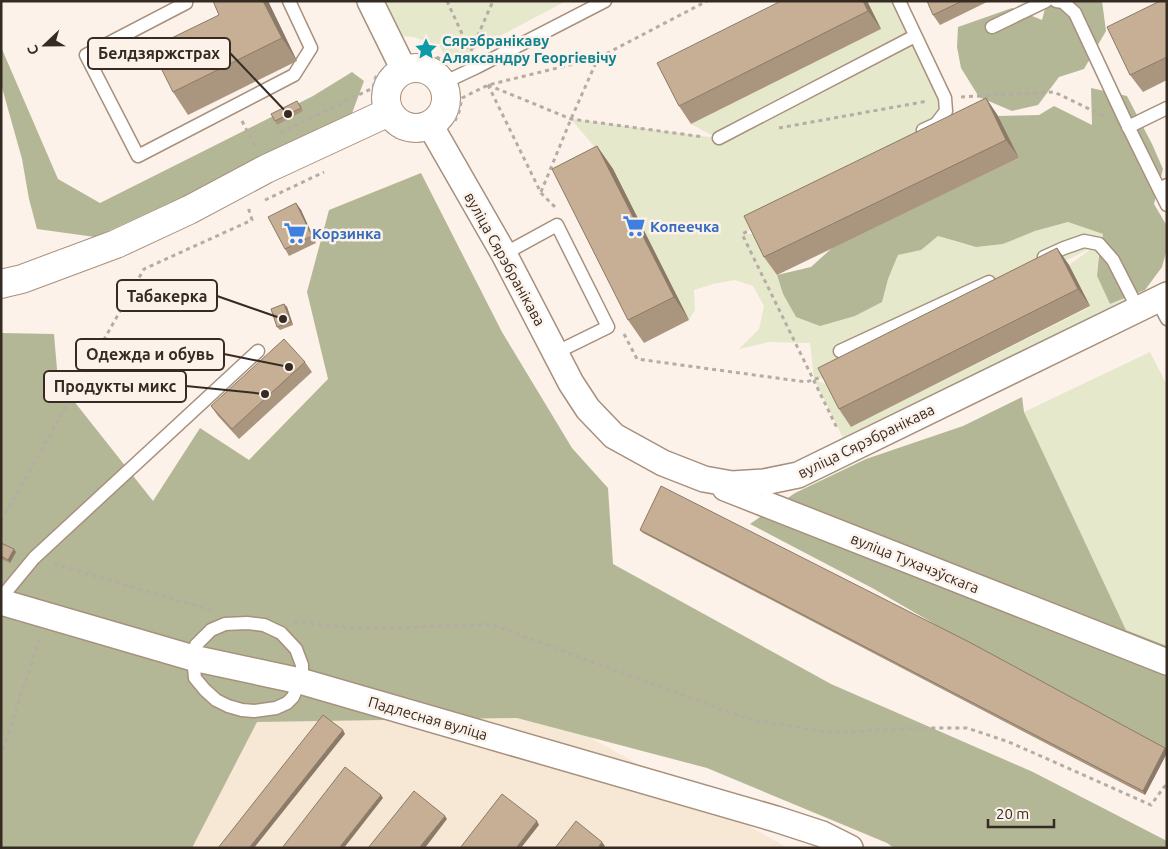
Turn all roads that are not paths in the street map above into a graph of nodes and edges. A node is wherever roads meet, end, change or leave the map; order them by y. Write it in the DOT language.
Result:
graph roads {
  1 [pos="186,1"];
  2 [pos="289,1"];
  3 [pos="370,1"];
  4 [pos="605,1"];
  5 [pos="899,1"];
  6 [pos="1046,1"];
  7 [pos="1056,1"];
  8 [pos="992,27"];
  9 [pos="915,36"];
  10 [pos="401,64"];
  11 [pos="442,83"];
  12 [pos="1167,108"];
  13 [pos="391,124"];
  14 [pos="1128,127"];
  15 [pos="433,130"];
  16 [pos="909,137"];
  17 [pos="718,138"];
  18 [pos="1163,187"];
  19 [pos="1167,205"];
  20 [pos="504,254"];
  21 [pos="1037,260"];
  22 [pos="1001,277"];
  23 [pos="1,284"];
  24 [pos="1157,306"];
  25 [pos="258,351"];
  26 [pos="840,351"];
  27 [pos="555,353"];
  28 [pos="662,463"];
  29 [pos="1,600"];
  30 [pos="193,658"];
  31 [pos="1167,662"];
  32 [pos="300,681"];
  33 [pos="850,848"];
  1 -- 2 [label="lane"];
  3 -- 10 [label="street"];
  4 -- 11 [label="lane"];
  5 -- 9 [label="lane"];
  6 -- 8 [label="lane"];
  7 -- 14 [label="lane"];
  9 -- 16 [label="lane"];
  9 -- 17 [label="lane"];
  10 -- 11 [label="street"];
  10 -- 13 [label="street"];
  11 -- 15 [label="street"];
  12 -- 14 [label="lane"];
  13 -- 15 [label="street"];
  13 -- 23 [label="street"];
  14 -- 18 [label="lane"];
  15 -- 20 [label="street, вуліца Сярэбранікава"];
  18 -- 19 [label="lane"];
  20 -- 27 [label="street, вуліца Сярэбранікава"];
  20 -- 27 [label="lane"];
  21 -- 24 [label="lane"];
  22 -- 26 [label="lane"];
  24 -- 28 [label="street, вуліца Сярэбранікава"];
  25 -- 29 [label="lane"];
  27 -- 28 [label="street, вуліца Сярэбранікава"];
  28 -- 31 [label="street, вуліца Тухачэўскага"];
  29 -- 30 [label="street, Падлесная вуліца"];
  30 -- 32 [label="street, Падлесная вуліца"];
  30 -- 32 [label="lane"];
  30 -- 32 [label="lane"];
  32 -- 33 [label="street, Падлесная вуліца"];
}
